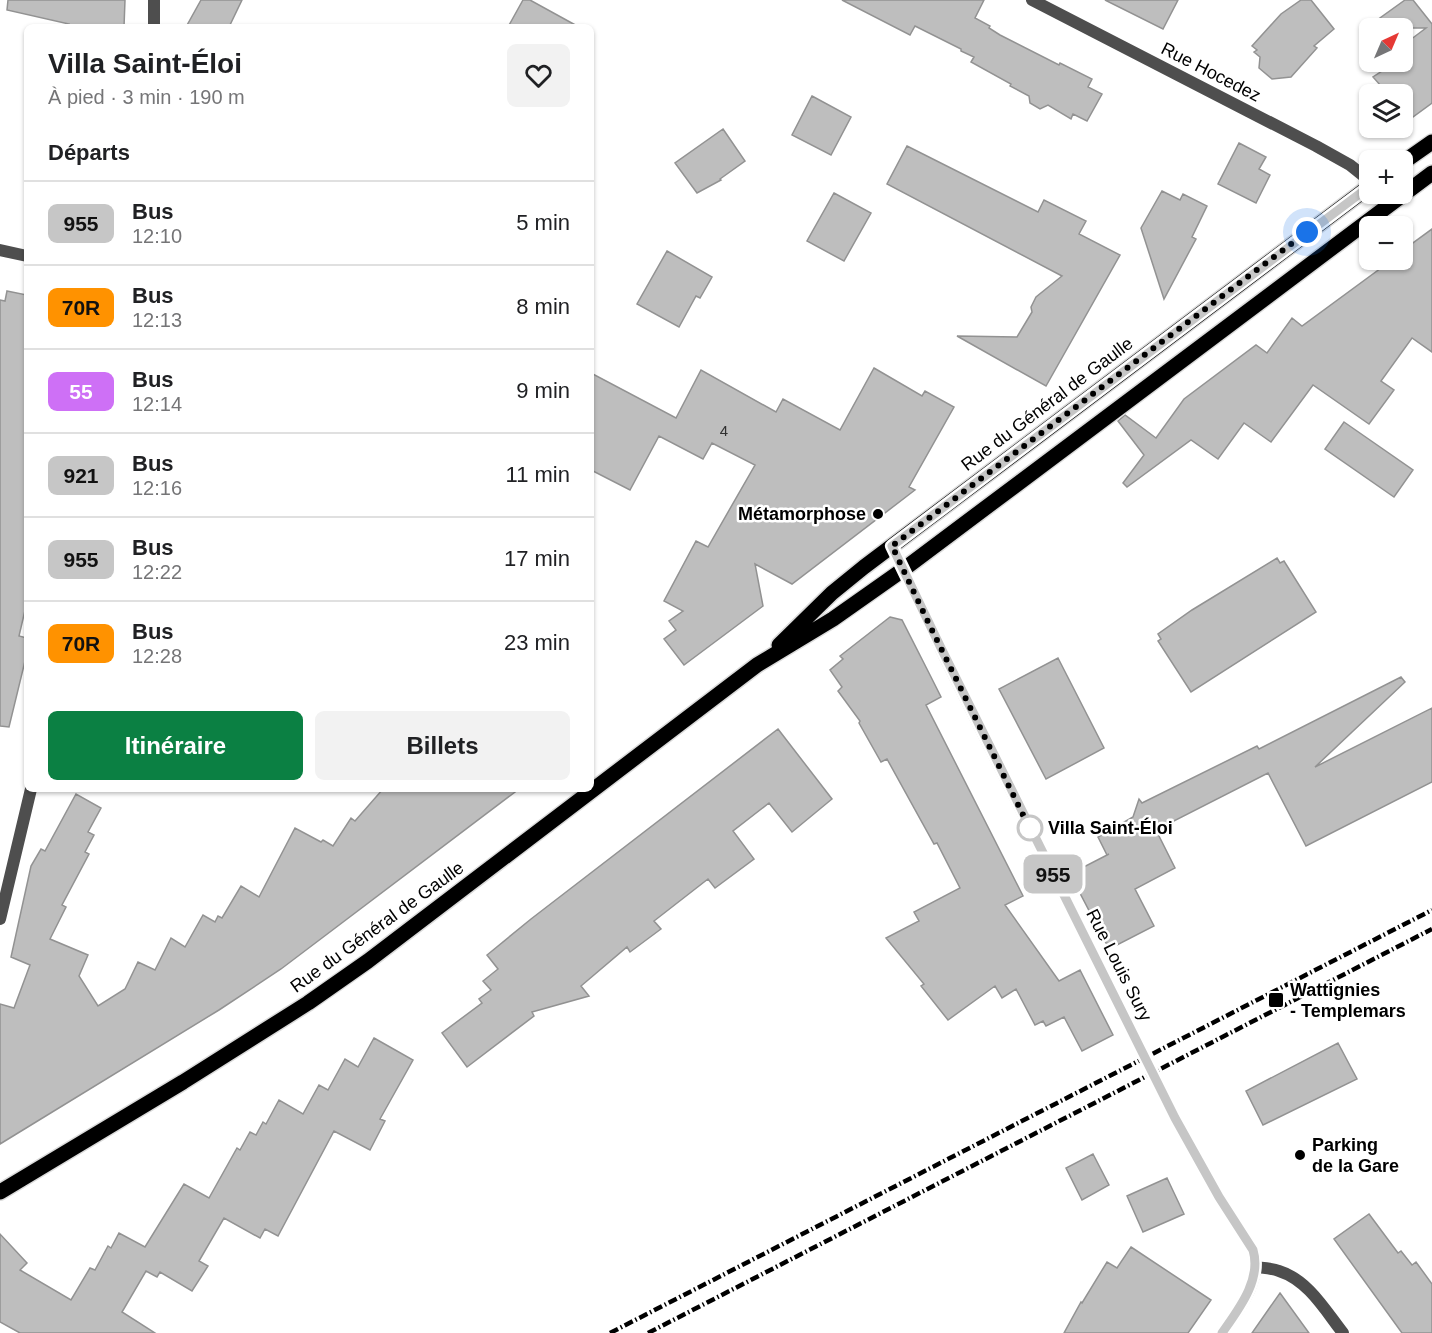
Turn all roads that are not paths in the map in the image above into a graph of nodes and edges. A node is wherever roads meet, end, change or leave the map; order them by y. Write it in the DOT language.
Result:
graph roads {
  1 [pos="154,0"];
  2 [pos="1032,0"];
  3 [pos="154,24"];
  4 [pos="1432,142"];
  5 [pos="1413,155"];
  6 [pos="1432,173"];
  7 [pos="1359,174"];
  8 [pos="1413,183"];
  9 [pos="1359,192"];
  10 [pos="1378,204"];
  11 [pos="0,250"];
  12 [pos="24,255"];
  13 [pos="892,546"];
  14 [pos="904,569"];
  15 [pos="757,665"];
  16 [pos="594,789"];
  17 [pos="30,792"];
  18 [pos="590,792"];
  19 [pos="0,919"];
  20 [pos="0,1192"];
  21 [pos="1255,1267"];
  22 [pos="1222,1333"];
  23 [pos="1343,1333"];
  1 -- 3 [label="street"];
  2 -- 7 [label="street, Rue Hocedez"];
  4 -- 5 [label="main road"];
  6 -- 8 [label="main road, Rue du Général de Gaulle"];
  9 -- 13 [label="main road, Rue du Général de Gaulle"];
  10 -- 14 [label="main road, Rue du Général de Gaulle"];
  11 -- 12 [label="street"];
  13 -- 14 [label="main road, Rue Louis Sury"];
  13 -- 15 [label="main road, Rue du Général de Gaulle"];
  14 -- 15 [label="main road, Rue du Général de Gaulle"];
  14 -- 21 [label="main road, Rue Louis Sury"];
  15 -- 16 [label="main road, Rue du Général de Gaulle"];
  17 -- 19 [label="street"];
  18 -- 20 [label="main road, Rue du Général de Gaulle"];
  21 -- 22 [label="main road"];
  21 -- 23 [label="street"];
}
